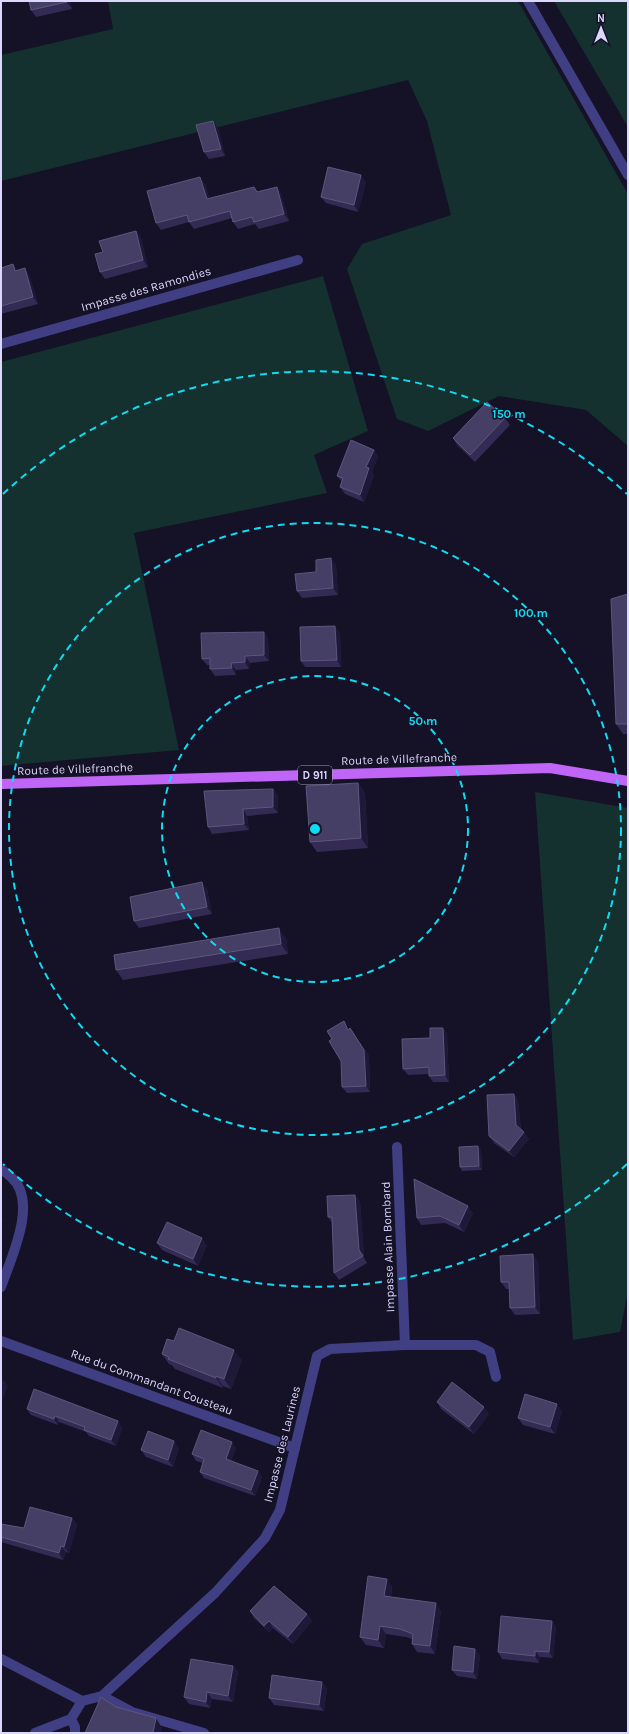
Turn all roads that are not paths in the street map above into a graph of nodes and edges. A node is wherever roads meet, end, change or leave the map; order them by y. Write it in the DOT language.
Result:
graph roads {
  1 [pos="528,1"];
  2 [pos="628,175"];
  3 [pos="298,260"];
  4 [pos="1,344"];
  5 [pos="628,781"];
  6 [pos="1,784"];
  7 [pos="397,1147"];
  8 [pos="1,1170"];
  9 [pos="1,1287"];
  10 [pos="1,1341"];
  11 [pos="405,1345"];
  12 [pos="496,1377"];
  13 [pos="295,1448"];
  14 [pos="1,1660"];
  15 [pos="102,1696"];
  16 [pos="82,1701"];
  17 [pos="71,1719"];
  18 [pos="35,1733"];
  19 [pos="75,1733"];
  20 [pos="204,1733"];
  1 -- 2 [label="street"];
  3 -- 4 [label="street, Impasse des Ramondies"];
  5 -- 6 [label="main road, Route de Villefranche / D 911"];
  7 -- 11 [label="street, Impasse Alain Bombard"];
  8 -- 9 [label="street"];
  10 -- 13 [label="street, Rue du Commandant Cousteau"];
  11 -- 12 [label="street, Impasse des Laurines"];
  11 -- 13 [label="street, Impasse des Laurines"];
  13 -- 15 [label="street, Impasse des Laurines"];
  14 -- 16 [label="street"];
  15 -- 16 [label="street, Impasse des Laurines"];
  15 -- 20 [label="street"];
  16 -- 17 [label="street"];
  17 -- 18 [label="street"];
  17 -- 19 [label="street"];
}
